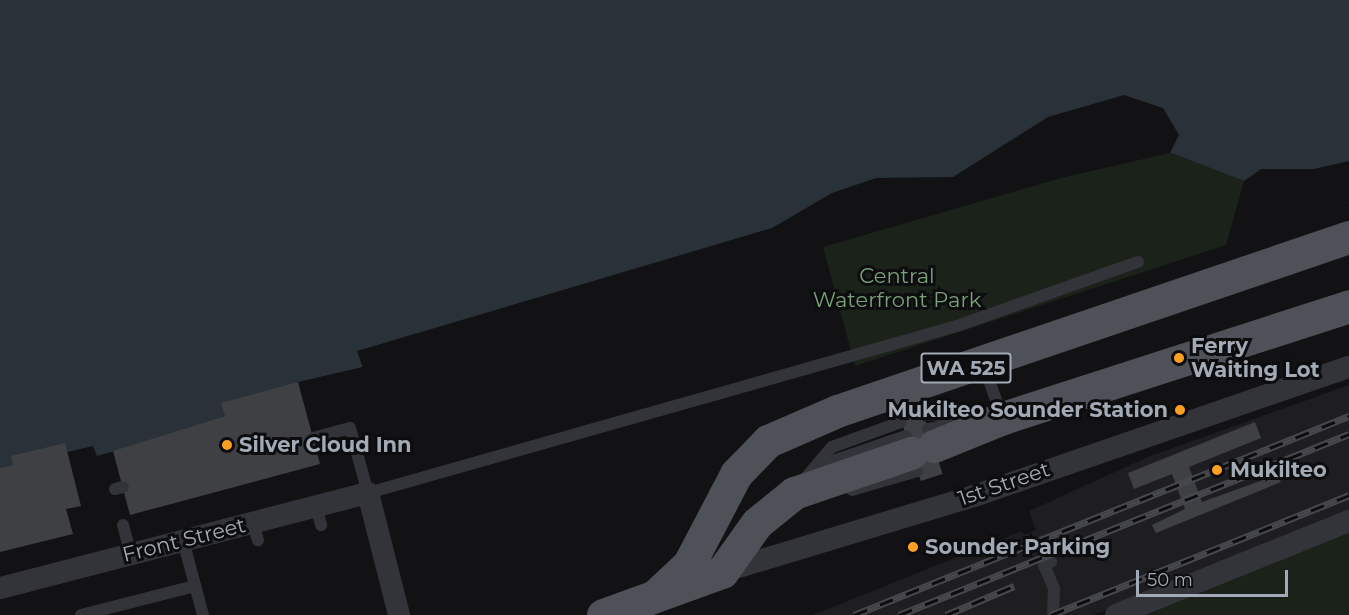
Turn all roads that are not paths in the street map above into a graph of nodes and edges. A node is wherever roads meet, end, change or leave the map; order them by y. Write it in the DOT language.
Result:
graph roads {
  1 [pos="1349,237"];
  2 [pos="1138,262"];
  3 [pos="1349,306"];
  4 [pos="983,363"];
  5 [pos="1349,367"];
  6 [pos="923,414"];
  7 [pos="1003,418"];
  8 [pos="901,422"];
  9 [pos="313,438"];
  10 [pos="368,492"];
  11 [pos="794,493"];
  12 [pos="1349,520"];
  13 [pos="123,525"];
  14 [pos="183,540"];
  15 [pos="131,554"];
  16 [pos="1051,562"];
  17 [pos="722,572"];
  18 [pos="195,586"];
  19 [pos="0,588"];
  20 [pos="656,595"];
  21 [pos="81,615"];
  22 [pos="203,615"];
  23 [pos="399,615"];
  24 [pos="603,615"];
  25 [pos="1053,615"];
  26 [pos="1116,615"];
  1 -- 4 [label="main road, WA 525"];
  2 -- 10 [label="lane"];
  3 -- 7 [label="main road, WA 525"];
  4 -- 7 [label="lane"];
  4 -- 20 [label="main road, WA 525"];
  5 -- 17 [label="street, 1st Street"];
  6 -- 7 [label="lane, WA 525"];
  7 -- 11 [label="main road, WA 525"];
  8 -- 11 [label="lane, WA 525"];
  9 -- 10 [label="lane"];
  10 -- 14 [label="street, Front Street"];
  10 -- 23 [label="street"];
  11 -- 17 [label="main road, WA 525"];
  12 -- 26 [label="street"];
  13 -- 15 [label="lane"];
  14 -- 15 [label="street, Front Street"];
  14 -- 18 [label="lane"];
  15 -- 19 [label="street, Front Street"];
  16 -- 25 [label="lane"];
  17 -- 20 [label="main road, 1st Street / WA 525"];
  18 -- 21 [label="lane"];
  18 -- 22 [label="lane"];
  20 -- 24 [label="main road, WA 525"];
}
